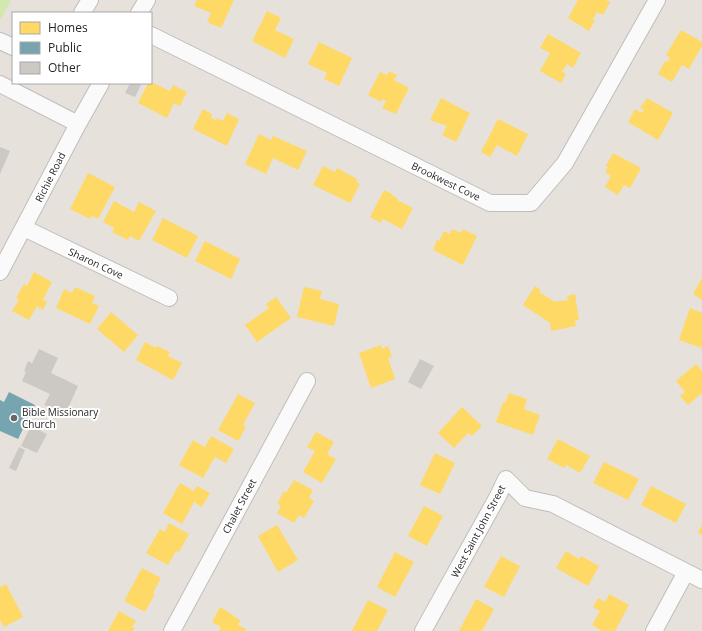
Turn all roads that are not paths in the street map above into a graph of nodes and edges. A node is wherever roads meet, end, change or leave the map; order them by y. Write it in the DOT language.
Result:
graph roads {
  1 [pos="90,0"];
  2 [pos="657,0"];
  3 [pos="83,12"];
  4 [pos="152,35"];
  5 [pos="0,41"];
  6 [pos="12,47"];
  7 [pos="0,84"];
  8 [pos="100,84"];
  9 [pos="78,124"];
  10 [pos="24,228"];
  11 [pos="0,272"];
  12 [pos="169,298"];
  13 [pos="307,381"];
  14 [pos="686,572"];
  15 [pos="702,580"];
  16 [pos="172,631"];
  17 [pos="423,631"];
  18 [pos="654,631"];
  1 -- 3 [label="street"];
  2 -- 4 [label="street, Brookwest Cove"];
  5 -- 6 [label="street"];
  7 -- 9 [label="street"];
  8 -- 9 [label="street, Richie Road"];
  9 -- 10 [label="street, Richie Road"];
  10 -- 11 [label="street, Richie Road"];
  10 -- 12 [label="street, Sharon Cove"];
  13 -- 16 [label="street, Chalet Street"];
  14 -- 15 [label="street, West Saint John Street"];
  14 -- 17 [label="street, West Saint John Street"];
  14 -- 18 [label="street"];
}
